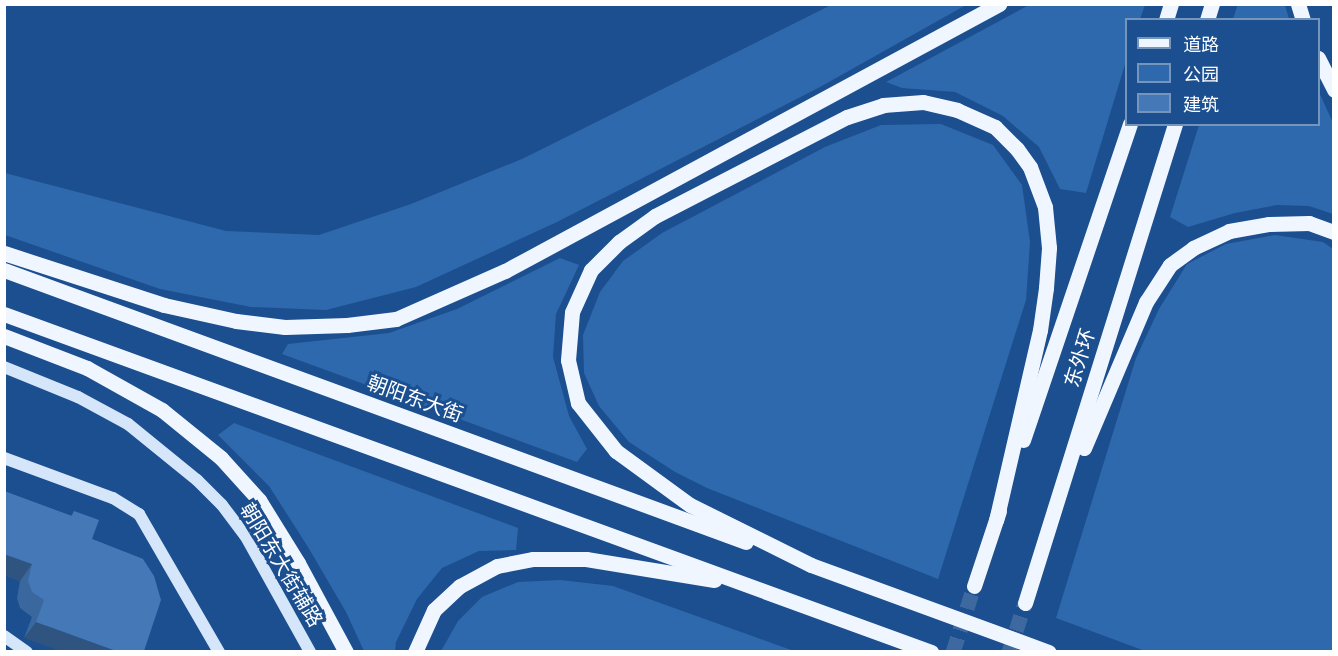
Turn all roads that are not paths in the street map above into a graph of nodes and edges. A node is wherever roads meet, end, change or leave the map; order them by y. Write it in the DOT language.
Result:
graph roads {
  1 [pos="999,4"];
  2 [pos="1320,62"];
  3 [pos="1334,90"];
  4 [pos="1129,126"];
  5 [pos="1173,126"];
  6 [pos="1334,232"];
  7 [pos="4,253"];
  8 [pos="4,270"];
  9 [pos="4,314"];
  10 [pos="4,336"];
  11 [pos="4,367"];
  12 [pos="4,458"];
  13 [pos="996,520"];
  14 [pos="1045,542"];
  15 [pos="811,566"];
  16 [pos="754,586"];
  17 [pos="975,586"];
  18 [pos="1025,603"];
  19 [pos="4,636"];
  20 [pos="27,651"];
  21 [pos="219,651"];
  22 [pos="310,651"];
  23 [pos="346,651"];
  24 [pos="415,651"];
  25 [pos="931,651"];
  26 [pos="1049,651"];
  1 -- 7 [label="main road"];
  2 -- 3 [label="main road"];
  4 -- 13 [label="main road, 东外环"];
  5 -- 14 [label="main road, 东外环"];
  6 -- 14 [label="main road"];
  8 -- 15 [label="main road, 朝阳东大街"];
  9 -- 16 [label="main road"];
  10 -- 23 [label="main road"];
  11 -- 22 [label="street, 朝阳东大街辅路"];
  12 -- 21 [label="street"];
  13 -- 15 [label="main road"];
  13 -- 17 [label="main road, 东外环"];
  14 -- 18 [label="main road, 东外环"];
  15 -- 26 [label="main road, bridge"];
  16 -- 24 [label="main road"];
  16 -- 25 [label="main road"];
  19 -- 20 [label="street"];
}
